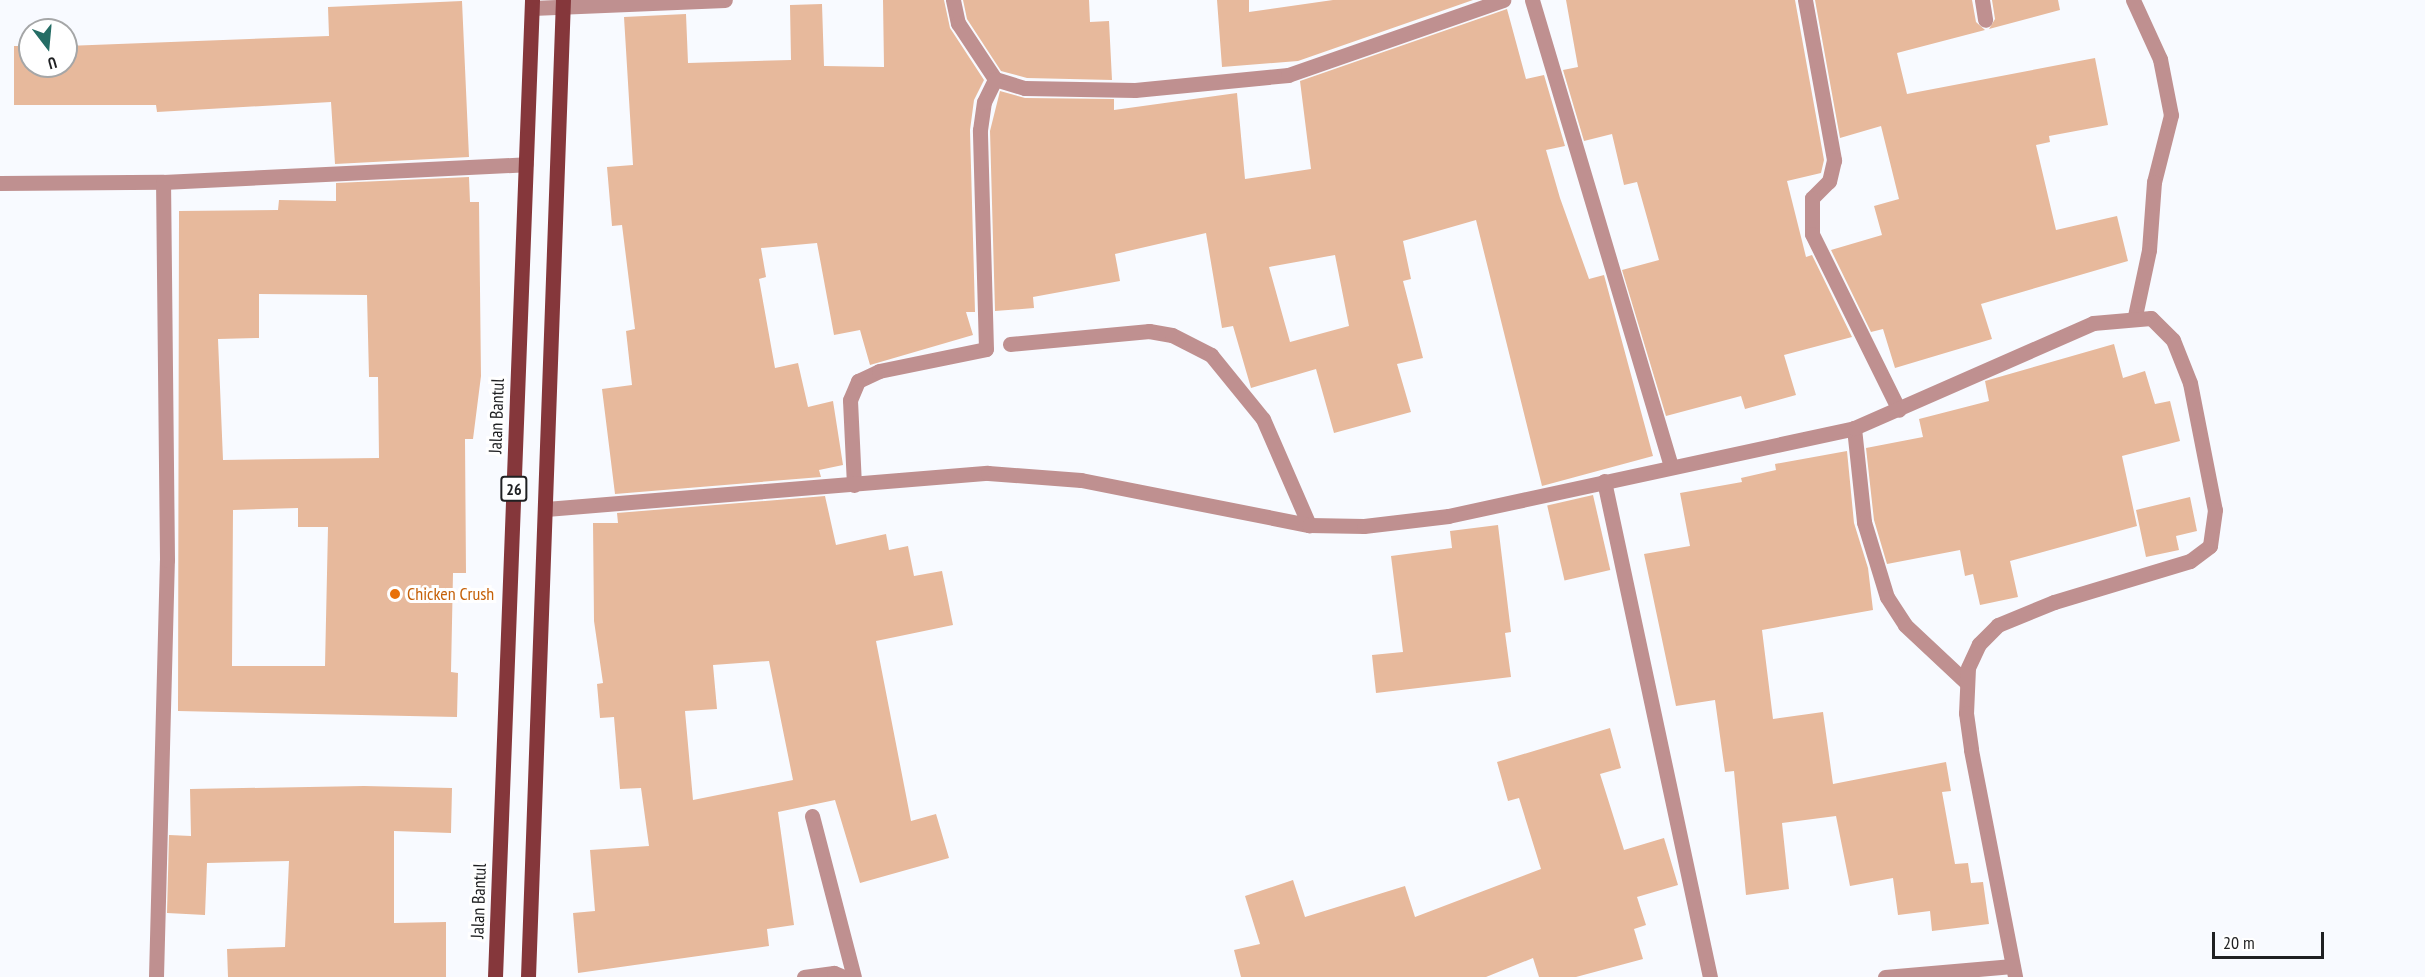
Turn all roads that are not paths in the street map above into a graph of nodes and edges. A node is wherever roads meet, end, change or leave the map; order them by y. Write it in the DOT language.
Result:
graph roads {
  1 [pos="725,0"];
  2 [pos="953,0"];
  3 [pos="1503,0"];
  4 [pos="1532,0"];
  5 [pos="1805,0"];
  6 [pos="1982,0"];
  7 [pos="2133,0"];
  8 [pos="532,4"];
  9 [pos="563,4"];
  10 [pos="1985,20"];
  11 [pos="995,79"];
  12 [pos="526,164"];
  13 [pos="163,182"];
  14 [pos="0,183"];
  15 [pos="2135,316"];
  16 [pos="1010,344"];
  17 [pos="1899,410"];
  18 [pos="1854,429"];
  19 [pos="1671,467"];
  20 [pos="1604,481"];
  21 [pos="854,485"];
  22 [pos="546,509"];
  23 [pos="1309,525"];
  24 [pos="1966,682"];
  25 [pos="812,816"];
  26 [pos="2014,971"];
  27 [pos="156,977"];
  28 [pos="495,977"];
  29 [pos="528,977"];
  30 [pos="804,977"];
  31 [pos="844,977"];
  32 [pos="854,977"];
  33 [pos="1710,977"];
  34 [pos="1885,977"];
  1 -- 9 [label="street"];
  2 -- 11 [label="street"];
  3 -- 11 [label="street"];
  4 -- 19 [label="street"];
  5 -- 17 [label="street"];
  6 -- 10 [label="street"];
  7 -- 15 [label="street"];
  8 -- 9 [label="street"];
  8 -- 12 [label="main road, Jalan Bantul / 26"];
  9 -- 22 [label="main road, 26"];
  11 -- 21 [label="street"];
  12 -- 13 [label="street"];
  12 -- 28 [label="main road, Jalan Bantul / 26"];
  13 -- 14 [label="street"];
  13 -- 27 [label="street"];
  15 -- 17 [label="street"];
  15 -- 24 [label="street"];
  16 -- 23 [label="street"];
  17 -- 18 [label="street"];
  18 -- 19 [label="street"];
  18 -- 24 [label="street"];
  19 -- 20 [label="street"];
  20 -- 23 [label="street"];
  20 -- 33 [label="street"];
  21 -- 22 [label="street"];
  21 -- 23 [label="street"];
  22 -- 29 [label="main road, 26"];
  24 -- 26 [label="street"];
  25 -- 32 [label="street"];
  26 -- 34 [label="street"];
  30 -- 31 [label="street"];
}
